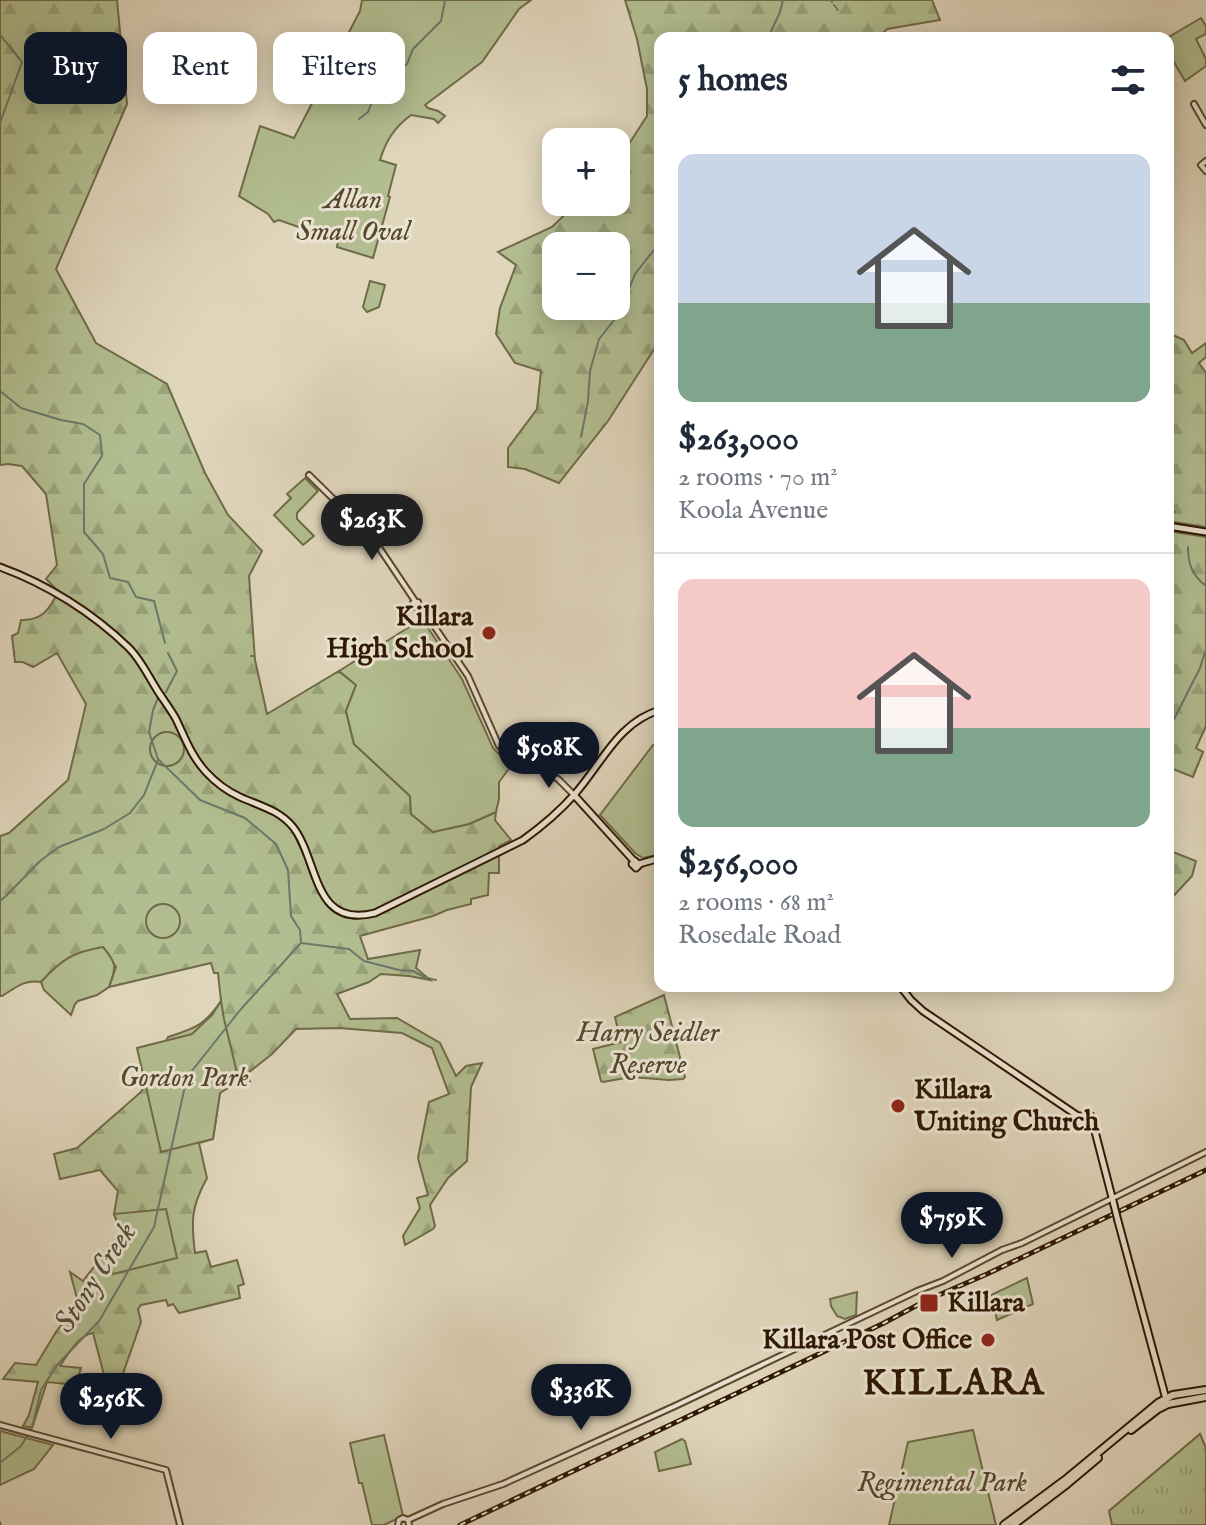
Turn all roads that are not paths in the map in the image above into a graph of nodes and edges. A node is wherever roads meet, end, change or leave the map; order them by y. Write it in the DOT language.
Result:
graph roads {
  1 [pos="1194,104"];
  2 [pos="1206,125"];
  3 [pos="1203,163"];
  4 [pos="1206,171"];
  5 [pos="309,475"];
  6 [pos="1174,527"];
  7 [pos="1206,532"];
  8 [pos="0,567"];
  9 [pos="654,712"];
  10 [pos="574,795"];
  11 [pos="654,859"];
  12 [pos="905,992"];
  13 [pos="1206,1152"];
  14 [pos="1113,1202"];
  15 [pos="1206,1390"];
  16 [pos="1206,1397"];
  17 [pos="1167,1401"];
  18 [pos="0,1425"];
  19 [pos="408,1523"];
  20 [pos="180,1525"];
  21 [pos="398,1525"];
  22 [pos="1004,1525"];
  23 [pos="1013,1525"];
  1 -- 2 [label="street"];
  3 -- 4 [label="street"];
  5 -- 10 [label="street"];
  6 -- 7 [label="main road"];
  8 -- 10 [label="main road"];
  9 -- 10 [label="main road"];
  10 -- 11 [label="main road"];
  12 -- 14 [label="main road"];
  13 -- 14 [label="street"];
  14 -- 17 [label="main road, bridge"];
  14 -- 19 [label="street"];
  15 -- 17 [label="highway"];
  16 -- 17 [label="highway"];
  17 -- 22 [label="highway"];
  17 -- 23 [label="highway"];
  18 -- 20 [label="street"];
  19 -- 21 [label="street"];
}
